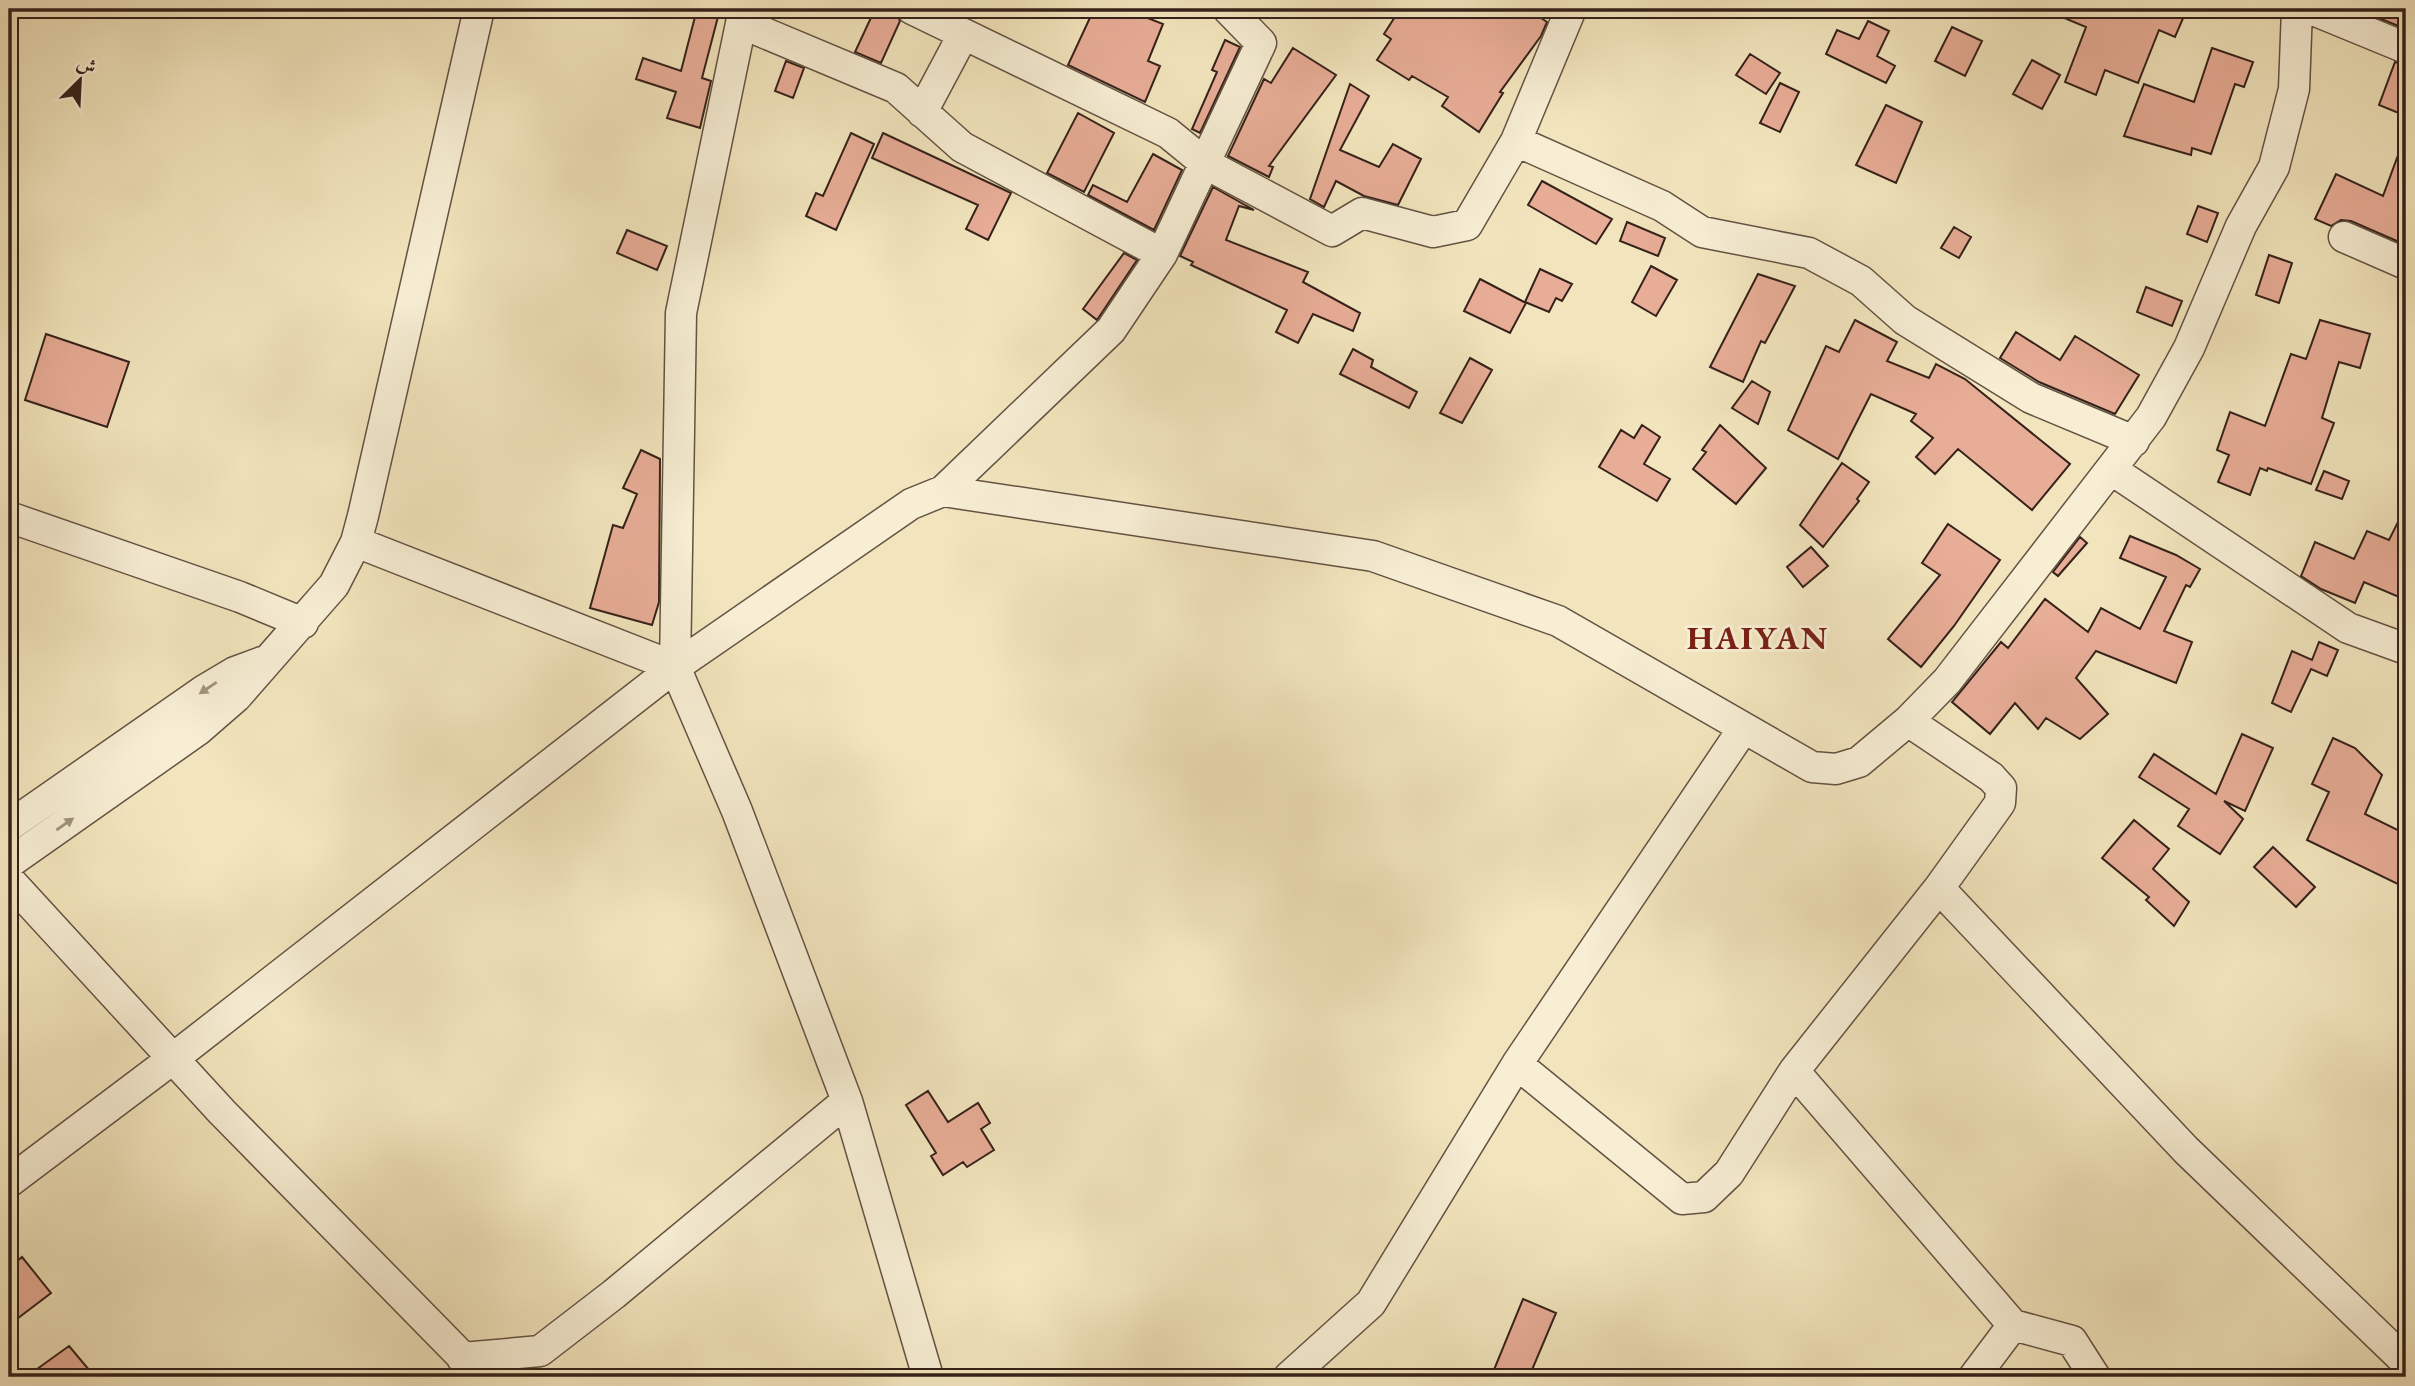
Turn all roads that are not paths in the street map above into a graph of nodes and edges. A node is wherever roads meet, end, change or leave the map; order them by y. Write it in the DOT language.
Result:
graph roads {
  1 [pos="479,9"];
  2 [pos="912,9"];
  3 [pos="1228,9"];
  4 [pos="1571,9"];
  5 [pos="2297,9"];
  6 [pos="2311,9"];
  7 [pos="742,16"];
  8 [pos="963,35"];
  9 [pos="2406,48"];
  10 [pos="922,112"];
  11 [pos="1516,141"];
  12 [pos="1206,164"];
  13 [pos="2344,237"];
  14 [pos="1162,254"];
  15 [pos="2406,264"];
  16 [pos="2134,441"];
  17 [pos="2112,470"];
  18 [pos="943,491"];
  19 [pos="9,517"];
  20 [pos="356,542"];
  21 [pos="303,623"];
  22 [pos="2403,644"];
  23 [pos="270,659"];
  24 [pos="675,667"];
  25 [pos="1908,721"];
  26 [pos="1743,729"];
  27 [pos="9,826"];
  28 [pos="9,863"];
  29 [pos="9,880"];
  30 [pos="1940,888"];
  31 [pos="175,1057"];
  32 [pos="1517,1064"];
  33 [pos="1794,1071"];
  34 [pos="847,1101"];
  35 [pos="9,1182"];
  36 [pos="2013,1325"];
  37 [pos="2406,1362"];
  38 [pos="472,1368"];
  39 [pos="928,1377"];
  40 [pos="1289,1377"];
  41 [pos="1975,1377"];
  42 [pos="2095,1377"];
  1 -- 20 [label="street"];
  2 -- 8 [label="street"];
  3 -- 12 [label="street"];
  4 -- 11 [label="street"];
  5 -- 16 [label="street"];
  6 -- 9 [label="street"];
  7 -- 10 [label="street"];
  7 -- 24 [label="street"];
  8 -- 10 [label="street"];
  8 -- 12 [label="street"];
  10 -- 14 [label="street"];
  11 -- 12 [label="street"];
  11 -- 16 [label="street"];
  12 -- 14 [label="street"];
  13 -- 15 [label="street"];
  14 -- 18 [label="street"];
  16 -- 17 [label="street"];
  17 -- 22 [label="street"];
  17 -- 25 [label="street"];
  18 -- 24 [label="street"];
  18 -- 26 [label="street"];
  19 -- 21 [label="street"];
  20 -- 21 [label="street"];
  20 -- 24 [label="street"];
  21 -- 23 [label="street"];
  23 -- 27 [label="street, one-way"];
  28 -- 23 [label="street, one-way"];
  24 -- 31 [label="street"];
  24 -- 34 [label="street"];
  25 -- 26 [label="street"];
  25 -- 30 [label="street"];
  26 -- 32 [label="street"];
  29 -- 31 [label="street"];
  30 -- 33 [label="street"];
  30 -- 37 [label="street"];
  31 -- 35 [label="street"];
  31 -- 38 [label="street"];
  32 -- 33 [label="street"];
  32 -- 40 [label="street"];
  33 -- 36 [label="street"];
  34 -- 38 [label="street"];
  34 -- 39 [label="street"];
  36 -- 41 [label="street"];
  36 -- 42 [label="street"];
}
